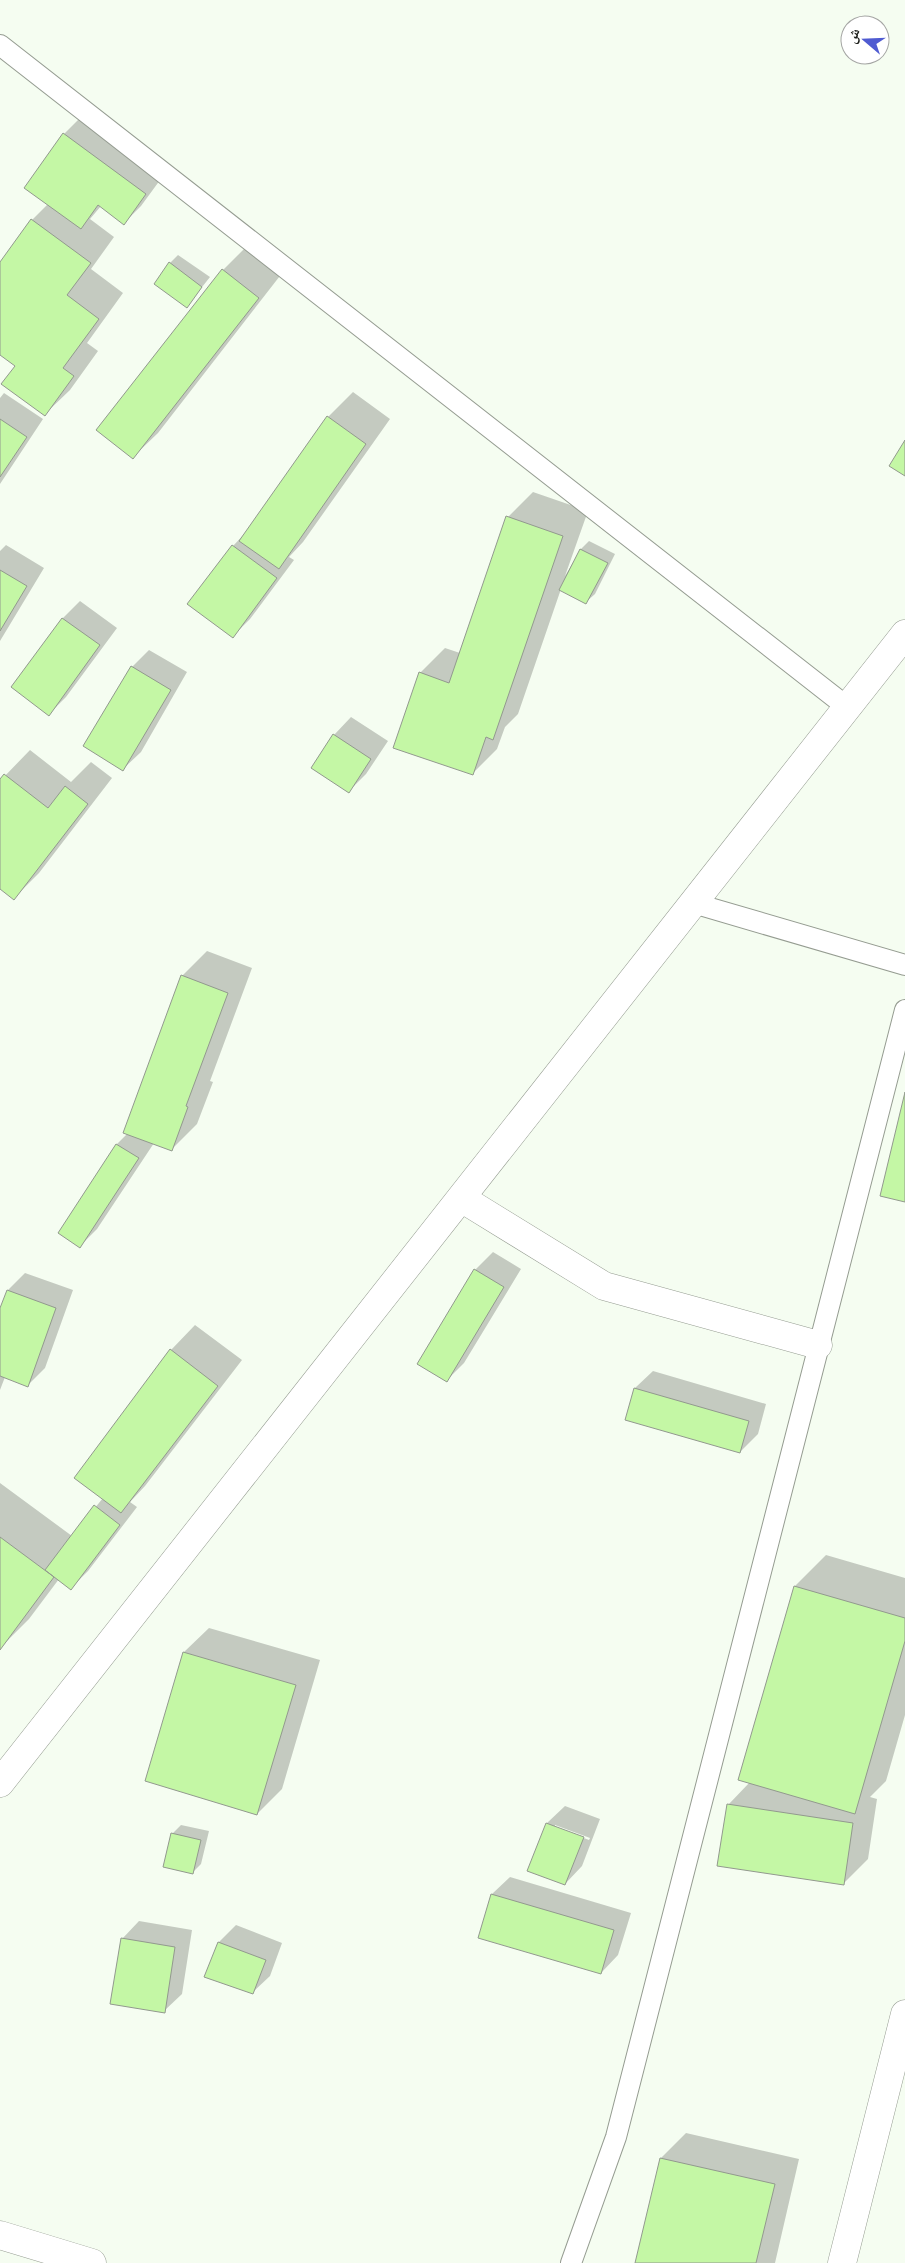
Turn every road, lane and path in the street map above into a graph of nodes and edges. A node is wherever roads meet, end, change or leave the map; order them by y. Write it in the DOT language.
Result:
graph roads {
  1 [pos="0,45"];
  2 [pos="905,634"];
  3 [pos="847,707"];
  4 [pos="693,903"];
  5 [pos="905,965"];
  6 [pos="905,1010"];
  7 [pos="460,1198"];
  8 [pos="818,1345"];
  9 [pos="0,1783"];
  10 [pos="905,2014"];
  11 [pos="0,2235"];
  12 [pos="92,2263"];
  13 [pos="571,2263"];
  14 [pos="842,2263"];
  1 -- 3 [label="lane"];
  2 -- 3 [label="street"];
  3 -- 4 [label="street"];
  4 -- 5 [label="lane"];
  4 -- 7 [label="street"];
  6 -- 8 [label="lane"];
  7 -- 8 [label="street"];
  7 -- 9 [label="street"];
  8 -- 13 [label="lane"];
  10 -- 14 [label="street"];
  11 -- 12 [label="street"];
}
